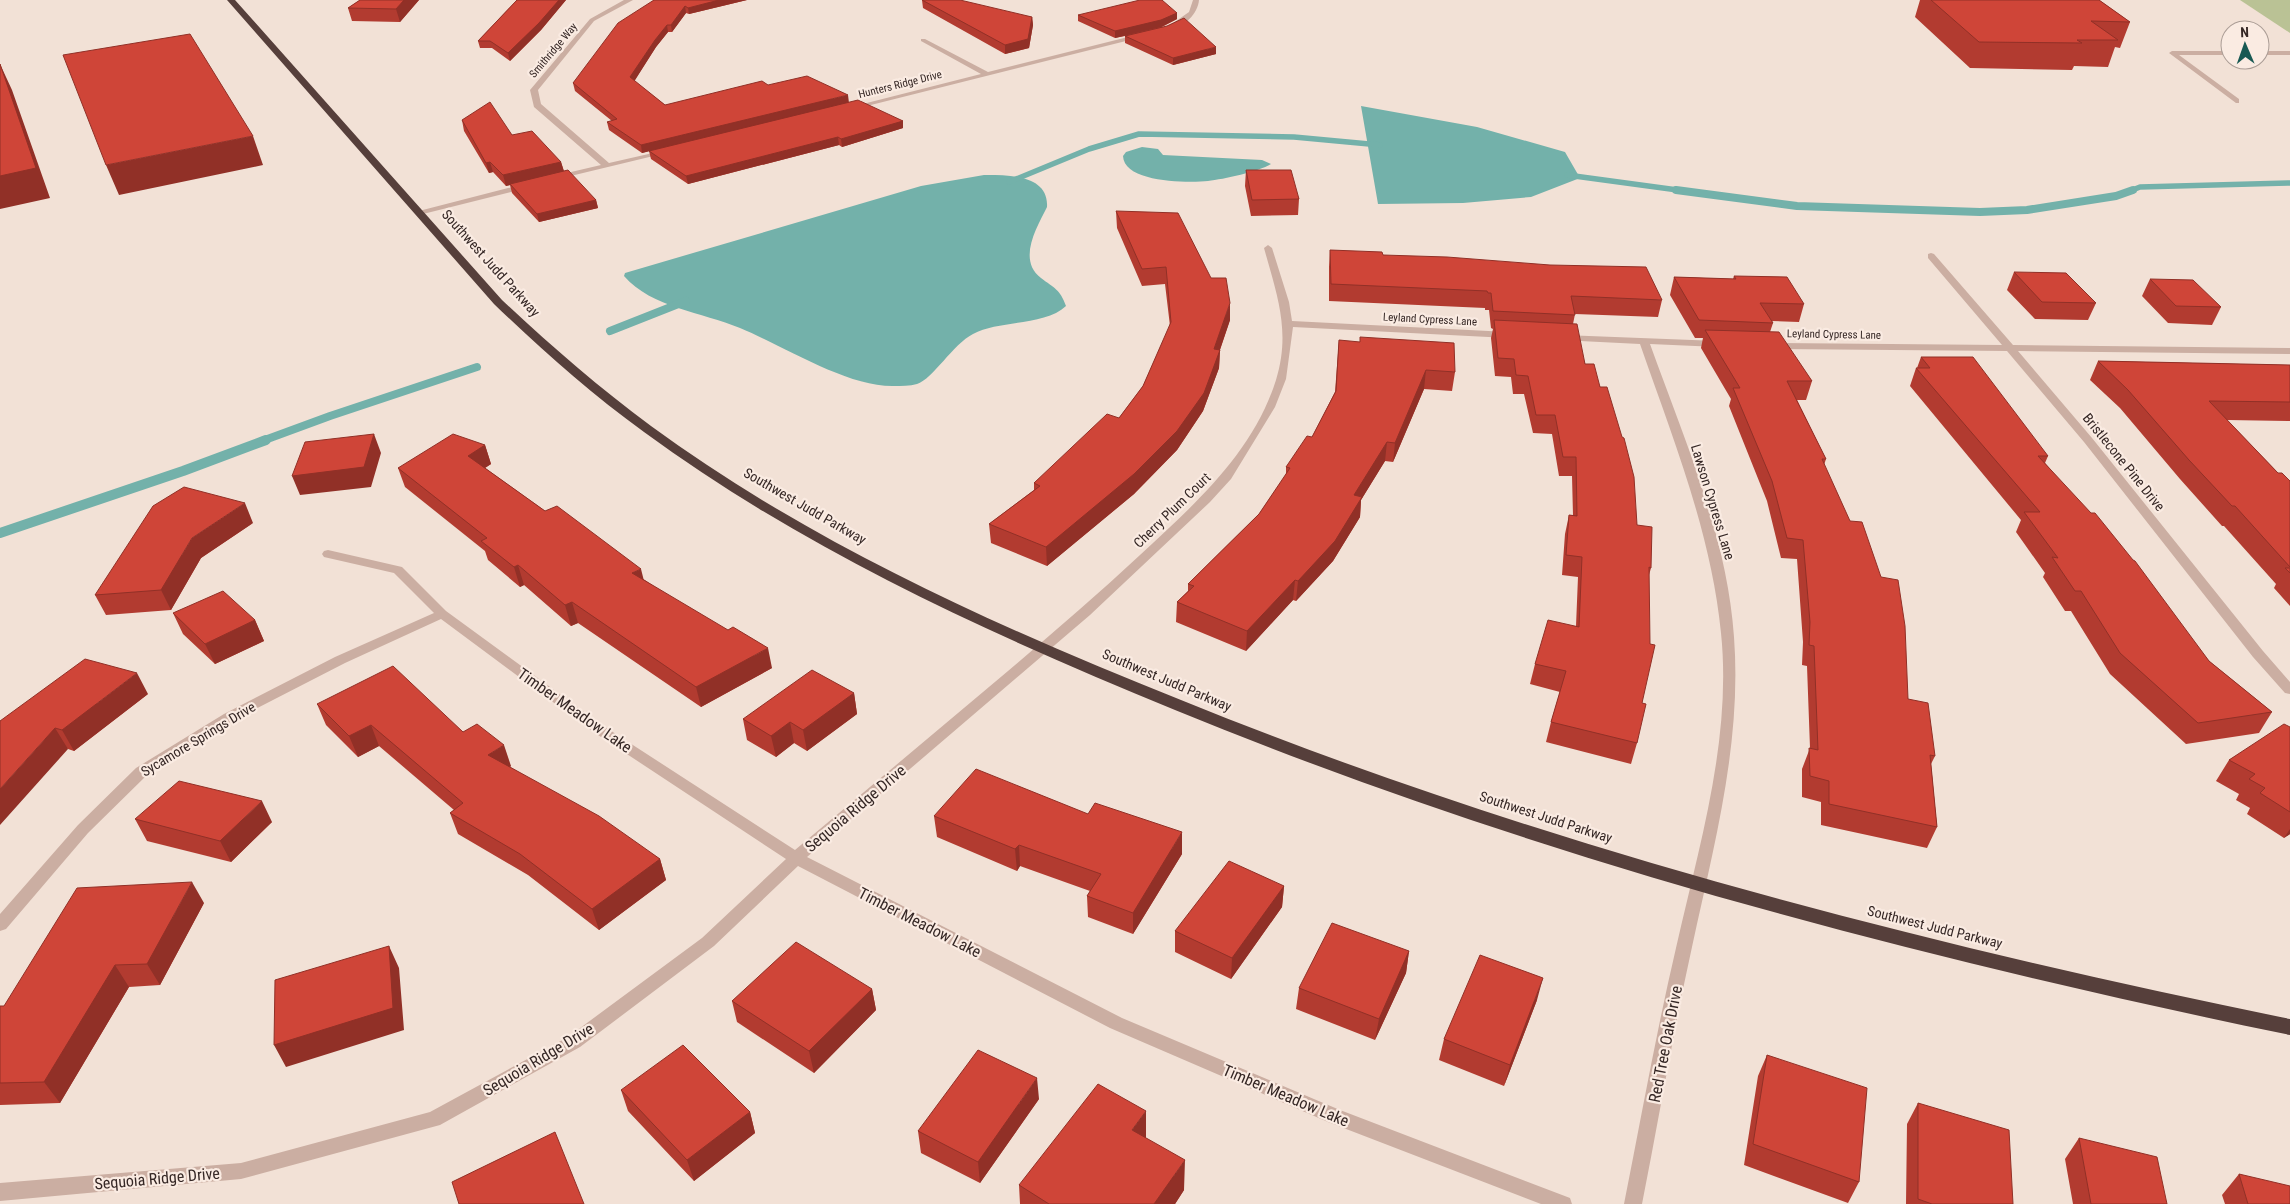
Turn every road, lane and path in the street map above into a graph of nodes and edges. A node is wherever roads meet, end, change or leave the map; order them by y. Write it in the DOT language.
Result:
graph roads {
  1 [pos="231,0"];
  2 [pos="630,0"];
  3 [pos="1196,0"];
  4 [pos="1205,0"];
  5 [pos="1164,30"];
  6 [pos="1146,35"];
  7 [pos="923,40"];
  8 [pos="2270,52"];
  9 [pos="2290,52"];
  10 [pos="2220,53"];
  11 [pos="987,74"];
  12 [pos="2236,101"];
  13 [pos="838,111"];
  14 [pos="677,149"];
  15 [pos="607,166"];
  16 [pos="549,180"];
  17 [pos="539,182"];
  18 [pos="419,212"];
  19 [pos="1268,248"];
  20 [pos="1931,256"];
  21 [pos="1288,324"];
  22 [pos="1516,336"];
  23 [pos="1555,338"];
  24 [pos="1644,342"];
  25 [pos="1731,345"];
  26 [pos="1760,346"];
  27 [pos="2010,348"];
  28 [pos="2290,351"];
  29 [pos="328,554"];
  30 [pos="442,614"];
  31 [pos="1044,649"];
  32 [pos="2290,690"];
  33 [pos="796,858"];
  34 [pos="1700,884"];
  35 [pos="0,925"];
  36 [pos="2290,1027"];
  37 [pos="0,1192"];
  38 [pos="1563,1204"];
  39 [pos="1633,1204"];
  1 -- 18 [label="highway, Southwest Judd Parkway"];
  2 -- 15 [label="street, Smithridge Way"];
  3 -- 4 [label="street"];
  3 -- 5 [label="street"];
  6 -- 11 [label="street, Hunters Ridge Drive"];
  7 -- 11 [label="street"];
  8 -- 9 [label="street"];
  10 -- 12 [label="street"];
  11 -- 13 [label="street, Hunters Ridge Drive"];
  14 -- 15 [label="street"];
  15 -- 16 [label="street"];
  17 -- 18 [label="street"];
  18 -- 31 [label="highway, Southwest Judd Parkway"];
  19 -- 21 [label="street, Cherry Plum Court"];
  20 -- 27 [label="street, Bristlecone Pine Drive"];
  21 -- 22 [label="street, Leyland Cypress Lane"];
  21 -- 31 [label="street, Cherry Plum Court"];
  23 -- 24 [label="street"];
  24 -- 25 [label="street"];
  24 -- 34 [label="street, Lawson Cypress Lane"];
  26 -- 27 [label="street, Leyland Cypress Lane"];
  27 -- 28 [label="street, Leyland Cypress Lane"];
  27 -- 32 [label="street, Bristlecone Pine Drive"];
  29 -- 30 [label="street, Timber Meadow Lake"];
  30 -- 33 [label="street, Timber Meadow Lake"];
  30 -- 35 [label="street, Sycamore Springs Drive"];
  31 -- 33 [label="street, Sequoia Ridge Drive"];
  31 -- 34 [label="highway, Southwest Judd Parkway"];
  33 -- 37 [label="street, Sequoia Ridge Drive"];
  33 -- 38 [label="street, Timber Meadow Lake"];
  34 -- 36 [label="highway, Southwest Judd Parkway"];
  34 -- 39 [label="street, Red Tree Oak Drive"];
}
